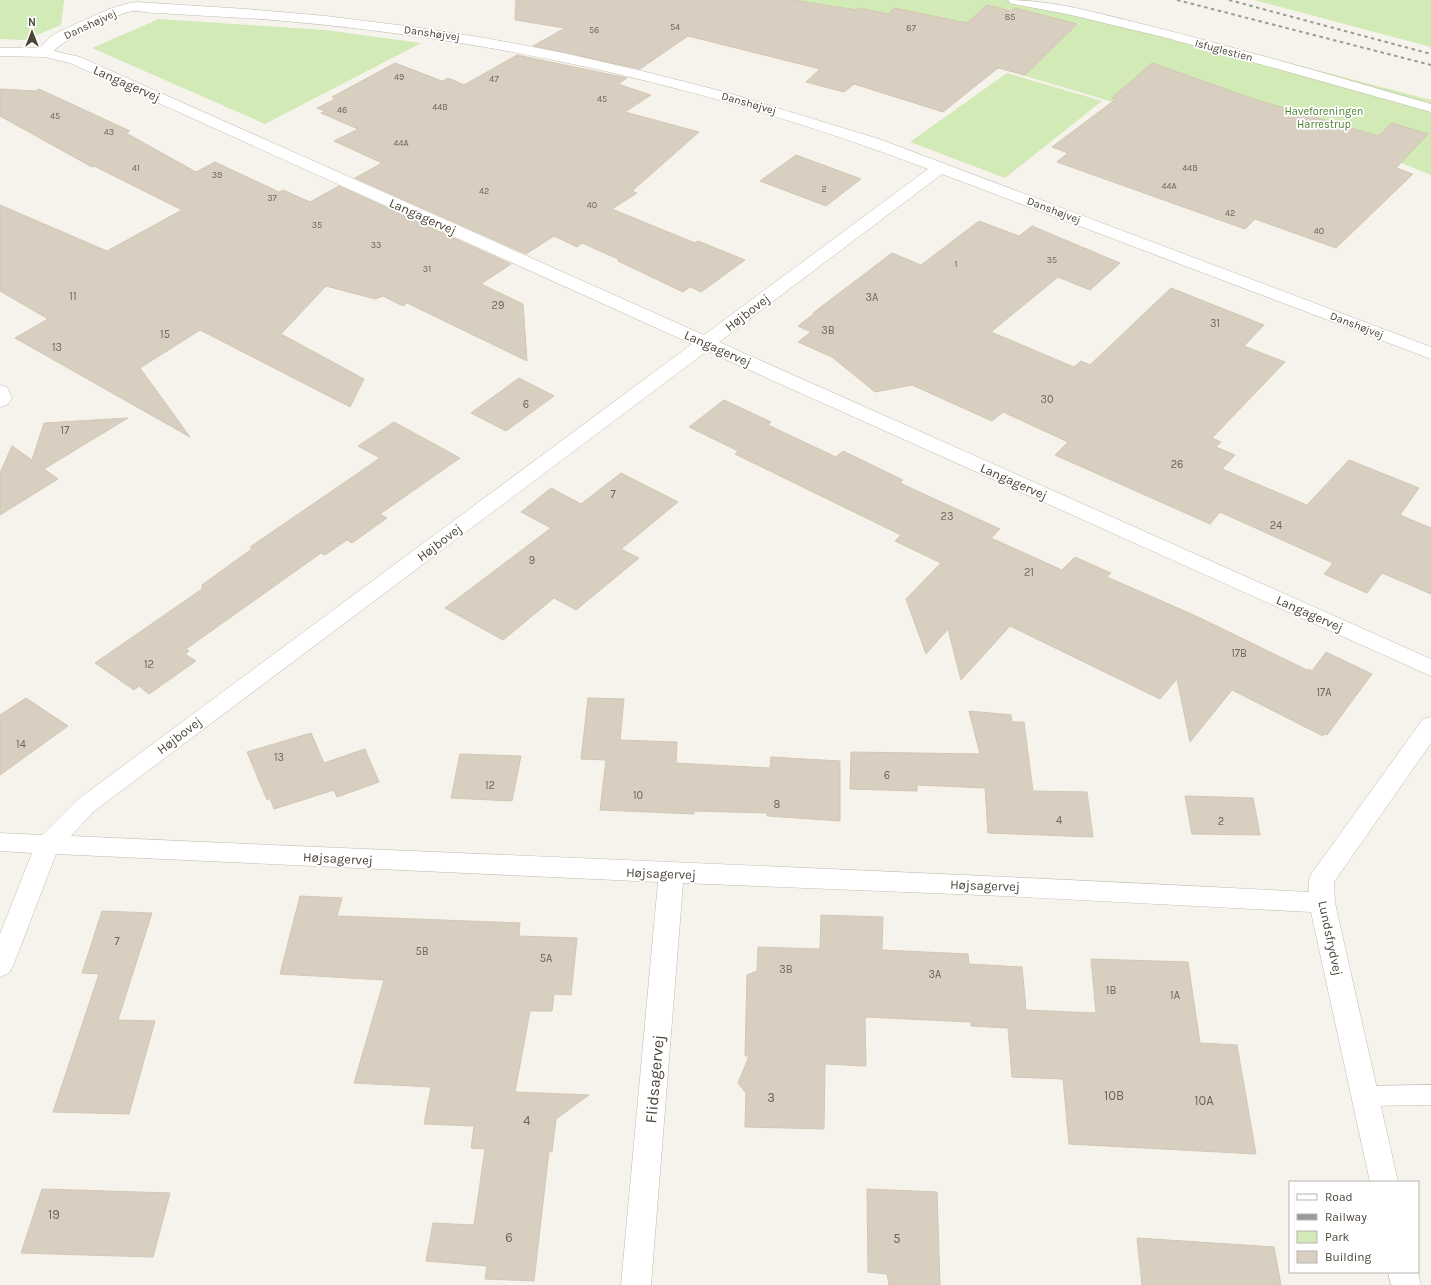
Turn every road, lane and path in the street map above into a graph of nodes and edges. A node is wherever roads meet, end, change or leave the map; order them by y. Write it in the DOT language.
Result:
graph roads {
  1 [pos="1014,0"];
  2 [pos="0,52"];
  3 [pos="45,53"];
  4 [pos="1431,108"];
  5 [pos="941,167"];
  6 [pos="707,343"];
  7 [pos="1431,352"];
  8 [pos="0,391"];
  9 [pos="0,401"];
  10 [pos="1431,668"];
  11 [pos="1431,725"];
  12 [pos="0,842"];
  13 [pos="48,844"];
  14 [pos="671,873"];
  15 [pos="1322,903"];
  16 [pos="0,966"];
  17 [pos="1431,1095"];
  18 [pos="1365,1096"];
  19 [pos="1384,1181"];
  20 [pos="1403,1273"];
  21 [pos="636,1285"];
  22 [pos="1406,1285"];
  1 -- 4 [label="lane, Isfuglestien"];
  2 -- 3 [label="street, Langagervej"];
  3 -- 5 [label="street, Danshøjvej"];
  3 -- 6 [label="street, Langagervej"];
  5 -- 6 [label="street, Højbovej"];
  5 -- 7 [label="street, Danshøjvej"];
  6 -- 10 [label="street, Langagervej"];
  6 -- 13 [label="street, Højbovej"];
  8 -- 9 [label="street"];
  11 -- 15 [label="street, Lundsfrydvej"];
  12 -- 13 [label="street, Højsagervej"];
  13 -- 14 [label="street, Højsagervej"];
  13 -- 16 [label="street, Højbovej"];
  14 -- 15 [label="street, Højsagervej"];
  14 -- 21 [label="street, Flidsagervej"];
  15 -- 18 [label="street, Lundsfrydvej"];
  17 -- 18 [label="lane"];
  18 -- 19 [label="street, Lundsfrydvej"];
  20 -- 22 [label="street"];
}
